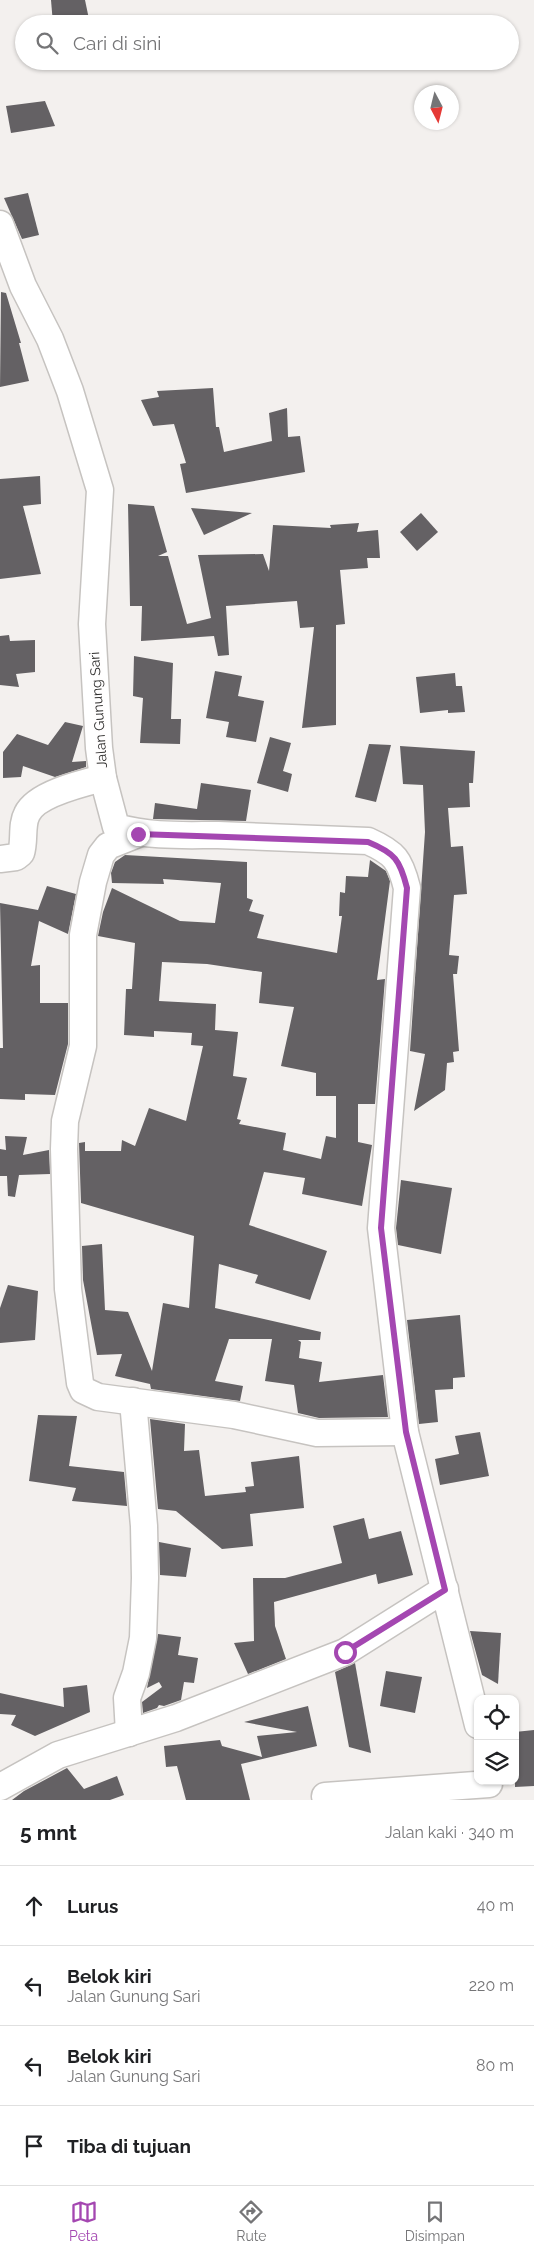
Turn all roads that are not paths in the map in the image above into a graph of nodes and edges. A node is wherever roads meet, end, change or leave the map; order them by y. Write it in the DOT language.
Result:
graph roads {
  1 [pos="0,224"];
  2 [pos="103,778"];
  3 [pos="138,834"];
  4 [pos="0,859"];
  5 [pos="133,1401"];
  6 [pos="406,1432"];
  7 [pos="445,1590"];
  8 [pos="474,1709"];
  9 [pos="128,1733"];
  10 [pos="0,1787"];
  11 [pos="489,1788"];
  12 [pos="325,1796"];
  1 -- 2 [label="street, Jalan Gunung Sari"];
  2 -- 3 [label="street, Jalan Gunung Sari"];
  2 -- 4 [label="street"];
  3 -- 5 [label="street"];
  3 -- 6 [label="street, Jalan Gunung Sari"];
  5 -- 6 [label="street"];
  5 -- 9 [label="street"];
  6 -- 7 [label="street, Jalan Gunung Sari"];
  7 -- 8 [label="street, Jalan Gunung Sari"];
  7 -- 9 [label="street"];
  9 -- 10 [label="street"];
  11 -- 12 [label="street"];
}
